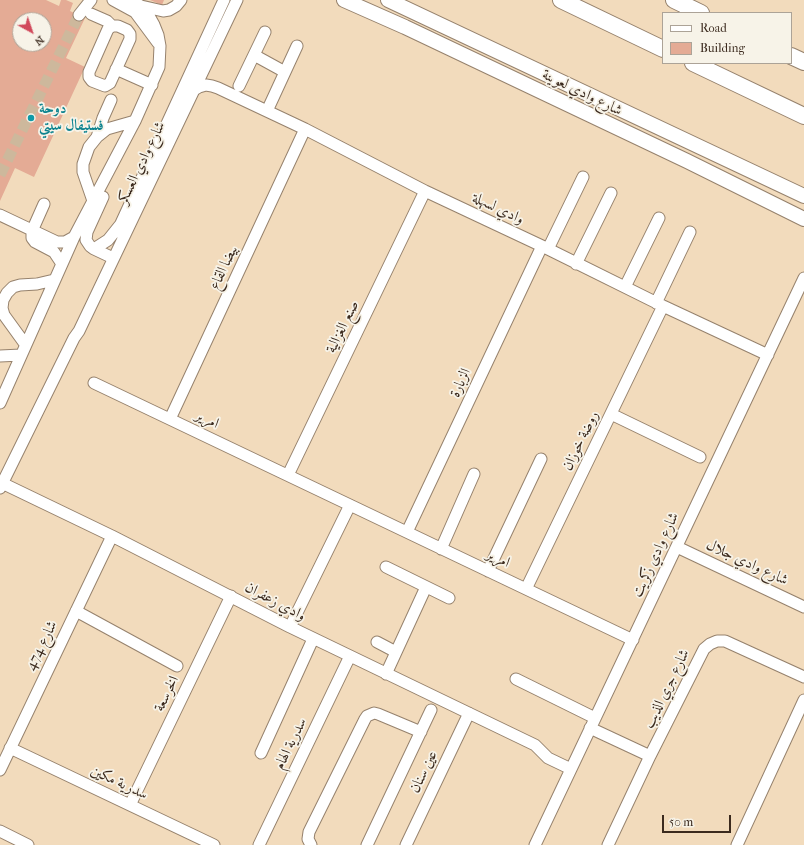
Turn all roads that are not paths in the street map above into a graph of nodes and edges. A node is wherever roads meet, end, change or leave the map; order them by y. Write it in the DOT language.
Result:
graph roads {
  1 [pos="91,0"];
  2 [pos="113,0"];
  3 [pos="130,0"];
  4 [pos="182,0"];
  5 [pos="224,0"];
  6 [pos="237,0"];
  7 [pos="344,0"];
  8 [pos="388,0"];
  9 [pos="560,0"];
  10 [pos="674,0"];
  11 [pos="140,6"];
  12 [pos="699,12"];
  13 [pos="91,14"];
  14 [pos="79,15"];
  15 [pos="112,26"];
  16 [pos="265,32"];
  17 [pos="160,46"];
  18 [pos="297,46"];
  19 [pos="662,48"];
  20 [pos="254,55"];
  21 [pos="792,56"];
  22 [pos="804,62"];
  23 [pos="695,64"];
  24 [pos="116,69"];
  25 [pos="204,69"];
  26 [pos="285,72"];
  27 [pos="152,85"];
  28 [pos="239,86"];
  29 [pos="218,88"];
  30 [pos="194,90"];
  31 [pos="112,100"];
  32 [pos="267,111"];
  33 [pos="804,116"];
  34 [pos="135,121"];
  35 [pos="305,129"];
  36 [pos="97,137"];
  37 [pos="583,176"];
  38 [pos="104,180"];
  39 [pos="425,191"];
  40 [pos="611,193"];
  41 [pos="804,196"];
  42 [pos="93,201"];
  43 [pos="44,204"];
  44 [pos="0,215"];
  45 [pos="659,218"];
  46 [pos="804,219"];
  47 [pos="121,224"];
  48 [pos="32,231"];
  49 [pos="690,232"];
  50 [pos="74,237"];
  51 [pos="545,248"];
  52 [pos="94,249"];
  53 [pos="110,257"];
  54 [pos="62,264"];
  55 [pos="576,264"];
  56 [pos="804,278"];
  57 [pos="54,280"];
  58 [pos="625,287"];
  59 [pos="659,305"];
  60 [pos="25,344"];
  61 [pos="21,355"];
  62 [pos="768,355"];
  63 [pos="0,356"];
  64 [pos="94,383"];
  65 [pos="0,401"];
  66 [pos="611,414"];
  67 [pos="170,419"];
  68 [pos="700,457"];
  69 [pos="541,459"];
  70 [pos="474,474"];
  71 [pos="288,475"];
  72 [pos="1,486"];
  73 [pos="350,505"];
  74 [pos="407,532"];
  75 [pos="112,536"];
  76 [pos="677,546"];
  77 [pos="441,549"];
  78 [pos="386,567"];
  79 [pos="488,571"];
  80 [pos="426,587"];
  81 [pos="526,589"];
  82 [pos="231,596"];
  83 [pos="448,598"];
  84 [pos="804,607"];
  85 [pos="76,610"];
  86 [pos="290,628"];
  87 [pos="313,638"];
  88 [pos="633,640"];
  89 [pos="377,642"];
  90 [pos="396,652"];
  91 [pos="350,656"];
  92 [pos="177,666"];
  93 [pos="386,674"];
  94 [pos="804,678"];
  95 [pos="516,679"];
  96 [pos="804,700"];
  97 [pos="431,710"];
  98 [pos="469,713"];
  99 [pos="595,718"];
  100 [pos="590,728"];
  101 [pos="421,732"];
  102 [pos="10,748"];
  103 [pos="261,753"];
  104 [pos="650,756"];
  105 [pos="571,769"];
  106 [pos="0,770"];
  107 [pos="130,805"];
  108 [pos="0,831"];
  109 [pos="28,845"];
  110 [pos="214,845"];
  111 [pos="259,845"];
  112 [pos="311,845"];
  113 [pos="367,845"];
  114 [pos="406,845"];
  115 [pos="535,845"];
  116 [pos="608,845"];
  117 [pos="737,845"];
  1 -- 14 [label="street"];
  2 -- 17 [label="street"];
  3 -- 11 [label="street"];
  4 -- 11 [label="street"];
  5 -- 47 [label="street, شارع وادي العسكر"];
  6 -- 25 [label="street, شارع وادي العسكر"];
  7 -- 46 [label="main road, شارع وادي لعوينة"];
  8 -- 41 [label="main road, شارع وادي لعوينة"];
  9 -- 19 [label="highway"];
  10 -- 12 [label="highway"];
  11 -- 17 [label="street"];
  13 -- 15 [label="street"];
  15 -- 24 [label="street"];
  15 -- 24 [label="street"];
  16 -- 20 [label="street"];
  17 -- 27 [label="street"];
  18 -- 26 [label="street"];
  20 -- 26 [label="street"];
  20 -- 28 [label="street"];
  21 -- 22 [label="highway"];
  23 -- 33 [label="highway"];
  24 -- 27 [label="street"];
  25 -- 29 [label="street, وادي لسهلة"];
  25 -- 30 [label="street, شارع وادي العسكر"];
  26 -- 32 [label="street"];
  27 -- 34 [label="street"];
  29 -- 30 [label="street, وادي لسهلة"];
  29 -- 32 [label="street, وادي لسهلة"];
  30 -- 53 [label="street, شارع وادي العسكر"];
  31 -- 36 [label="street"];
  32 -- 35 [label="street, وادي لسهلة"];
  34 -- 36 [label="street"];
  34 -- 38 [label="street"];
  35 -- 39 [label="street, وادي لسهلة"];
  35 -- 67 [label="street, بيضا القاع"];
  36 -- 42 [label="street"];
  37 -- 51 [label="street, الزبارة"];
  38 -- 42 [label="street"];
  38 -- 52 [label="street"];
  39 -- 51 [label="street, وادي لسهلة"];
  39 -- 71 [label="street, صنع الغزالية"];
  40 -- 55 [label="street"];
  42 -- 50 [label="street"];
  43 -- 48 [label="street"];
  44 -- 48 [label="street"];
  45 -- 58 [label="street"];
  47 -- 52 [label="street"];
  47 -- 53 [label="street, شارع وادي العسكر"];
  48 -- 50 [label="street"];
  48 -- 54 [label="street"];
  49 -- 59 [label="street, روضة خوزان"];
  50 -- 54 [label="street"];
  51 -- 55 [label="street, وادي لسهلة"];
  51 -- 74 [label="street, الزبارة"];
  52 -- 53 [label="street"];
  53 -- 72 [label="street, شارع وادي العسكر"];
  54 -- 57 [label="street"];
  55 -- 58 [label="street, وادي لسهلة"];
  56 -- 62 [label="street, شارع وادي زكريت"];
  57 -- 60 [label="street"];
  57 -- 60 [label="street"];
  58 -- 59 [label="street, وادي لسهلة"];
  59 -- 62 [label="street, وادي لسهلة"];
  59 -- 66 [label="street, روضة خوزان"];
  60 -- 61 [label="street"];
  61 -- 63 [label="street"];
  61 -- 65 [label="street"];
  62 -- 76 [label="street, شارع وادي زكريت"];
  64 -- 67 [label="street, امرير"];
  66 -- 68 [label="street"];
  66 -- 81 [label="street, روضة خوزان"];
  67 -- 71 [label="street, امرير"];
  69 -- 79 [label="street"];
  70 -- 77 [label="street"];
  71 -- 73 [label="street, امرير"];
  72 -- 75 [label="street, وادي زعفران"];
  73 -- 74 [label="street, امرير"];
  73 -- 86 [label="street"];
  74 -- 77 [label="street, امرير"];
  75 -- 82 [label="street, وادي زعفران"];
  75 -- 85 [label="street, شارع 474"];
  76 -- 84 [label="street, شارع وادي جلال"];
  76 -- 88 [label="street, شارع وادي زكريت"];
  77 -- 79 [label="street, امرير"];
  78 -- 80 [label="street"];
  79 -- 81 [label="street, امرير"];
  80 -- 83 [label="street"];
  80 -- 90 [label="street"];
  81 -- 88 [label="street, امرير"];
  82 -- 86 [label="street, وادي زعفران"];
  82 -- 107 [label="street, الخرسعة"];
  85 -- 92 [label="street"];
  85 -- 102 [label="street, شارع 474"];
  86 -- 87 [label="street, وادي زعفران"];
  87 -- 91 [label="street, وادي زعفران"];
  87 -- 103 [label="street"];
  88 -- 99 [label="street, شارع وادي زكريت"];
  89 -- 90 [label="street"];
  90 -- 93 [label="street"];
  91 -- 93 [label="street, وادي زعفران"];
  91 -- 111 [label="street, سدرية الهام"];
  93 -- 98 [label="street, وادي زعفران"];
  94 -- 104 [label="street, شارع جري الذيب"];
  95 -- 99 [label="street"];
  96 -- 117 [label="street"];
  97 -- 101 [label="street"];
  98 -- 105 [label="street, وادي زعفران"];
  98 -- 114 [label="street, عين سنان"];
  99 -- 100 [label="street, شارع وادي زكريت"];
  100 -- 104 [label="street"];
  100 -- 105 [label="street, شارع وادي زكريت"];
  101 -- 112 [label="street"];
  101 -- 113 [label="street"];
  102 -- 106 [label="street, شارع 474"];
  102 -- 107 [label="street, سدرية مكين"];
  104 -- 116 [label="street, شارع جري الذيب"];
  105 -- 115 [label="street, شارع وادي زكريت"];
  107 -- 110 [label="street, سدرية مكين"];
  108 -- 109 [label="street"];
}
